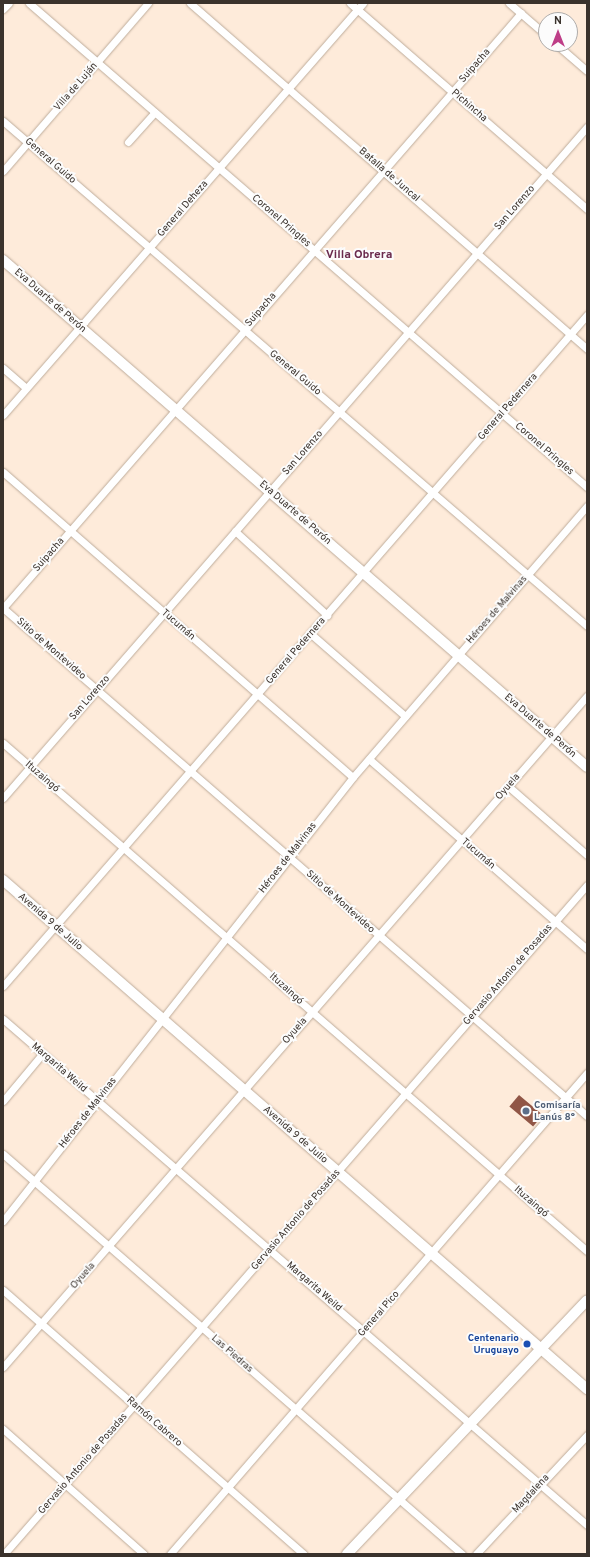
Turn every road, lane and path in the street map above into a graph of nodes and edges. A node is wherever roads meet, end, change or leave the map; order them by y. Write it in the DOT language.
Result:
graph roads {
  1 [pos="9,3"];
  2 [pos="29,3"];
  3 [pos="148,3"];
  4 [pos="190,3"];
  5 [pos="350,3"];
  6 [pos="363,3"];
  7 [pos="509,3"];
  8 [pos="3,9"];
  9 [pos="358,9"];
  10 [pos="521,13"];
  11 [pos="538,28"];
  12 [pos="565,52"];
  13 [pos="97,62"];
  14 [pos="587,71"];
  15 [pos="289,88"];
  16 [pos="453,91"];
  17 [pos="155,112"];
  18 [pos="3,121"];
  19 [pos="587,127"];
  20 [pos="28,142"];
  21 [pos="128,142"];
  22 [pos="219,167"];
  23 [pos="3,170"];
  24 [pos="383,170"];
  25 [pos="546,173"];
  26 [pos="587,209"];
  27 [pos="150,247"];
  28 [pos="315,250"];
  29 [pos="477,253"];
  30 [pos="3,260"];
  31 [pos="587,316"];
  32 [pos="80,327"];
  33 [pos="244,330"];
  34 [pos="408,332"];
  35 [pos="571,334"];
  36 [pos="587,348"];
  37 [pos="3,368"];
  38 [pos="26,388"];
  39 [pos="175,409"];
  40 [pos="340,411"];
  41 [pos="502,413"];
  42 [pos="3,415"];
  43 [pos="3,472"];
  44 [pos="587,487"];
  45 [pos="270,491"];
  46 [pos="434,493"];
  47 [pos="587,506"];
  48 [pos="71,531"];
  49 [pos="235,531"];
  50 [pos="364,572"];
  51 [pos="528,574"];
  52 [pos="3,608"];
  53 [pos="164,613"];
  54 [pos="327,615"];
  55 [pos="587,626"];
  56 [pos="311,634"];
  57 [pos="458,655"];
  58 [pos="97,690"];
  59 [pos="258,694"];
  60 [pos="587,696"];
  61 [pos="405,716"];
  62 [pos="552,736"];
  63 [pos="3,743"];
  64 [pos="369,759"];
  65 [pos="30,766"];
  66 [pos="587,767"];
  67 [pos="190,772"];
  68 [pos="353,777"];
  69 [pos="508,786"];
  70 [pos="3,798"];
  71 [pos="461,839"];
  72 [pos="123,848"];
  73 [pos="587,855"];
  74 [pos="289,857"];
  75 [pos="3,880"];
  76 [pos="587,885"];
  77 [pos="556,921"];
  78 [pos="56,927"];
  79 [pos="378,935"];
  80 [pos="227,937"];
  81 [pos="587,949"];
  82 [pos="3,986"];
  83 [pos="312,1012"];
  84 [pos="473,1016"];
  85 [pos="3,1019"];
  86 [pos="162,1019"];
  87 [pos="43,1053"];
  88 [pos="587,1073"];
  89 [pos="243,1090"];
  90 [pos="407,1093"];
  91 [pos="566,1098"];
  92 [pos="97,1100"];
  93 [pos="3,1101"];
  94 [pos="587,1116"];
  95 [pos="3,1154"];
  96 [pos="176,1168"];
  97 [pos="338,1173"];
  98 [pos="500,1175"];
  99 [pos="34,1182"];
  100 [pos="3,1221"];
  101 [pos="109,1246"];
  102 [pos="270,1249"];
  103 [pos="587,1251"];
  104 [pos="432,1254"];
  105 [pos="3,1290"];
  106 [pos="587,1300"];
  107 [pos="41,1323"];
  108 [pos="202,1327"];
  109 [pos="364,1331"];
  110 [pos="541,1349"];
  111 [pos="3,1367"];
  112 [pos="587,1389"];
  113 [pos="135,1405"];
  114 [pos="296,1410"];
  115 [pos="470,1423"];
  116 [pos="3,1429"];
  117 [pos="587,1435"];
  118 [pos="65,1484"];
  119 [pos="540,1484"];
  120 [pos="229,1488"];
  121 [pos="399,1499"];
  122 [pos="587,1525"];
  123 [pos="4,1554"];
  124 [pos="144,1554"];
  125 [pos="170,1554"];
  126 [pos="304,1554"];
  127 [pos="347,1554"];
  128 [pos="462,1554"];
  129 [pos="476,1554"];
  1 -- 8 [label="street"];
  2 -- 13 [label="street, Coronel Pringles"];
  3 -- 13 [label="street, Villa de Luján"];
  4 -- 15 [label="street, Batalla de Juncal"];
  5 -- 9 [label="street, Pichincha"];
  6 -- 9 [label="street, General Deheza"];
  7 -- 10 [label="street"];
  9 -- 15 [label="street, General Deheza"];
  9 -- 16 [label="street, Pichincha"];
  10 -- 11 [label="street"];
  10 -- 16 [label="street, Suipacha"];
  12 -- 14 [label="street"];
  13 -- 17 [label="street, Coronel Pringles"];
  13 -- 20 [label="street, Villa de Luján"];
  15 -- 22 [label="street, General Deheza"];
  15 -- 24 [label="street, Batalla de Juncal"];
  16 -- 24 [label="street, Suipacha"];
  16 -- 25 [label="street, Pichincha"];
  17 -- 21 [label="street"];
  17 -- 22 [label="street, Coronel Pringles"];
  18 -- 20 [label="street, General Guido"];
  19 -- 25 [label="street, San Lorenzo"];
  20 -- 23 [label="street, Villa de Luján"];
  20 -- 27 [label="street, General Guido"];
  22 -- 27 [label="street, General Deheza"];
  22 -- 28 [label="street, Coronel Pringles"];
  24 -- 28 [label="street, Suipacha"];
  24 -- 29 [label="street, Batalla de Juncal"];
  25 -- 26 [label="street, Pichincha"];
  25 -- 29 [label="street, San Lorenzo"];
  27 -- 32 [label="street, General Deheza"];
  27 -- 33 [label="street, General Guido"];
  28 -- 33 [label="street, Suipacha"];
  28 -- 34 [label="street, Coronel Pringles"];
  29 -- 34 [label="street, San Lorenzo"];
  29 -- 35 [label="street, Batalla de Juncal"];
  30 -- 32 [label="main road, Eva Duarte de Perón"];
  31 -- 35 [label="street, General Pedernera"];
  32 -- 38 [label="street, General Deheza"];
  32 -- 39 [label="main road, Eva Duarte de Perón"];
  33 -- 39 [label="street, Suipacha"];
  33 -- 40 [label="street, General Guido"];
  34 -- 40 [label="street, San Lorenzo"];
  34 -- 41 [label="street, Coronel Pringles"];
  35 -- 36 [label="street, Batalla de Juncal"];
  35 -- 41 [label="street, General Pedernera"];
  37 -- 38 [label="street"];
  38 -- 42 [label="street, General Deheza"];
  39 -- 45 [label="main road, Eva Duarte de Perón"];
  39 -- 48 [label="street, Suipacha"];
  40 -- 45 [label="street, San Lorenzo"];
  40 -- 46 [label="street, General Guido"];
  41 -- 44 [label="street, Coronel Pringles"];
  41 -- 46 [label="street, General Pedernera"];
  43 -- 48 [label="street, Tucumán"];
  45 -- 49 [label="street, San Lorenzo"];
  45 -- 50 [label="main road, Eva Duarte de Perón"];
  46 -- 50 [label="street, General Pedernera"];
  46 -- 51 [label="street, General Guido"];
  47 -- 51 [label="street, Héroes de Malvinas"];
  48 -- 52 [label="street, Suipacha"];
  48 -- 53 [label="street, Tucumán"];
  49 -- 53 [label="street, San Lorenzo"];
  49 -- 54 [label="street"];
  50 -- 54 [label="street, General Pedernera"];
  50 -- 57 [label="main road, Eva Duarte de Perón"];
  51 -- 55 [label="street, General Guido"];
  51 -- 57 [label="street, Héroes de Malvinas"];
  52 -- 58 [label="street, Sitio de Montevideo"];
  53 -- 58 [label="street, San Lorenzo"];
  53 -- 59 [label="street, Tucumán"];
  54 -- 56 [label="street, General Pedernera"];
  56 -- 59 [label="street, General Pedernera"];
  56 -- 61 [label="street"];
  57 -- 61 [label="street, Héroes de Malvinas"];
  57 -- 62 [label="main road, Eva Duarte de Perón"];
  58 -- 65 [label="street, San Lorenzo"];
  58 -- 67 [label="street, Sitio de Montevideo"];
  59 -- 67 [label="street, General Pedernera"];
  59 -- 68 [label="street, Tucumán"];
  60 -- 62 [label="street, Oyuela"];
  61 -- 64 [label="street, Héroes de Malvinas"];
  62 -- 66 [label="main road, Eva Duarte de Perón"];
  62 -- 69 [label="street, Oyuela"];
  63 -- 65 [label="street, Ituzaingó"];
  64 -- 68 [label="street, Héroes de Malvinas"];
  64 -- 71 [label="street, Tucumán"];
  65 -- 70 [label="street, San Lorenzo"];
  65 -- 72 [label="street, Ituzaingó"];
  67 -- 72 [label="street, General Pedernera"];
  67 -- 74 [label="street, Sitio de Montevideo"];
  68 -- 74 [label="street, Héroes de Malvinas"];
  69 -- 71 [label="street, Oyuela"];
  69 -- 73 [label="street"];
  71 -- 77 [label="street, Tucumán"];
  71 -- 79 [label="street, Oyuela"];
  72 -- 78 [label="street, General Pedernera"];
  72 -- 80 [label="street, Ituzaingó"];
  74 -- 79 [label="street, Sitio de Montevideo"];
  74 -- 80 [label="street, Héroes de Malvinas"];
  75 -- 78 [label="main road, Avenida 9 de Julio"];
  76 -- 77 [label="street, Gervasio Antonio de Posadas"];
  77 -- 81 [label="street, Tucumán"];
  77 -- 84 [label="street, Gervasio Antonio de Posadas"];
  78 -- 82 [label="street, General Pedernera"];
  78 -- 86 [label="main road, Avenida 9 de Julio"];
  79 -- 83 [label="street, Oyuela"];
  79 -- 84 [label="street, Sitio de Montevideo"];
  80 -- 83 [label="street, Ituzaingó"];
  80 -- 86 [label="street, Héroes de Malvinas"];
  83 -- 89 [label="street, Oyuela"];
  83 -- 90 [label="street, Ituzaingó"];
  84 -- 90 [label="street, Gervasio Antonio de Posadas"];
  84 -- 91 [label="street, Sitio de Montevideo"];
  85 -- 87 [label="street, Margarita Weild"];
  86 -- 89 [label="main road, Avenida 9 de Julio"];
  86 -- 92 [label="street, Héroes de Malvinas"];
  87 -- 92 [label="street, Margarita Weild"];
  87 -- 93 [label="street"];
  88 -- 91 [label="street, General Pico"];
  89 -- 96 [label="street, Oyuela"];
  89 -- 97 [label="main road, Avenida 9 de Julio"];
  90 -- 97 [label="street, Gervasio Antonio de Posadas"];
  90 -- 98 [label="street, Ituzaingó"];
  91 -- 94 [label="street, Sitio de Montevideo"];
  91 -- 98 [label="street, General Pico"];
  92 -- 96 [label="street, Margarita Weild"];
  92 -- 99 [label="street, Héroes de Malvinas"];
  95 -- 99 [label="street, Las Piedras"];
  96 -- 101 [label="street, Oyuela"];
  96 -- 102 [label="street, Margarita Weild"];
  97 -- 102 [label="street, Gervasio Antonio de Posadas"];
  97 -- 104 [label="main road, Avenida 9 de Julio"];
  98 -- 103 [label="street, Ituzaingó"];
  98 -- 104 [label="street, General Pico"];
  99 -- 100 [label="street, Héroes de Malvinas"];
  99 -- 101 [label="street, Las Piedras"];
  101 -- 107 [label="street, Oyuela"];
  101 -- 108 [label="street, Las Piedras"];
  102 -- 108 [label="street, Gervasio Antonio de Posadas"];
  102 -- 109 [label="street, Margarita Weild"];
  104 -- 109 [label="street, General Pico"];
  104 -- 110 [label="main road, Avenida 9 de Julio"];
  105 -- 107 [label="street, Ramón Cabrero"];
  106 -- 110 [label="main road"];
  107 -- 111 [label="street, Oyuela"];
  107 -- 113 [label="street, Ramón Cabrero"];
  108 -- 113 [label="street, Gervasio Antonio de Posadas"];
  108 -- 114 [label="street, Las Piedras"];
  109 -- 114 [label="street, General Pico"];
  109 -- 115 [label="street, Margarita Weild"];
  110 -- 112 [label="main road, Avenida 9 de Julio"];
  110 -- 115 [label="main road"];
  113 -- 118 [label="street, Gervasio Antonio de Posadas"];
  113 -- 120 [label="street, Ramón Cabrero"];
  114 -- 120 [label="street, General Pico"];
  114 -- 121 [label="street, Las Piedras"];
  115 -- 119 [label="street, Margarita Weild"];
  115 -- 121 [label="main road"];
  116 -- 118 [label="street"];
  117 -- 119 [label="street, Magdalena"];
  118 -- 123 [label="street, Gervasio Antonio de Posadas"];
  118 -- 124 [label="street"];
  119 -- 122 [label="street, Margarita Weild"];
  119 -- 129 [label="street, Magdalena"];
  120 -- 125 [label="street, General Pico"];
  120 -- 126 [label="street, Ramón Cabrero"];
  121 -- 127 [label="main road"];
  121 -- 128 [label="street, Las Piedras"];
}
